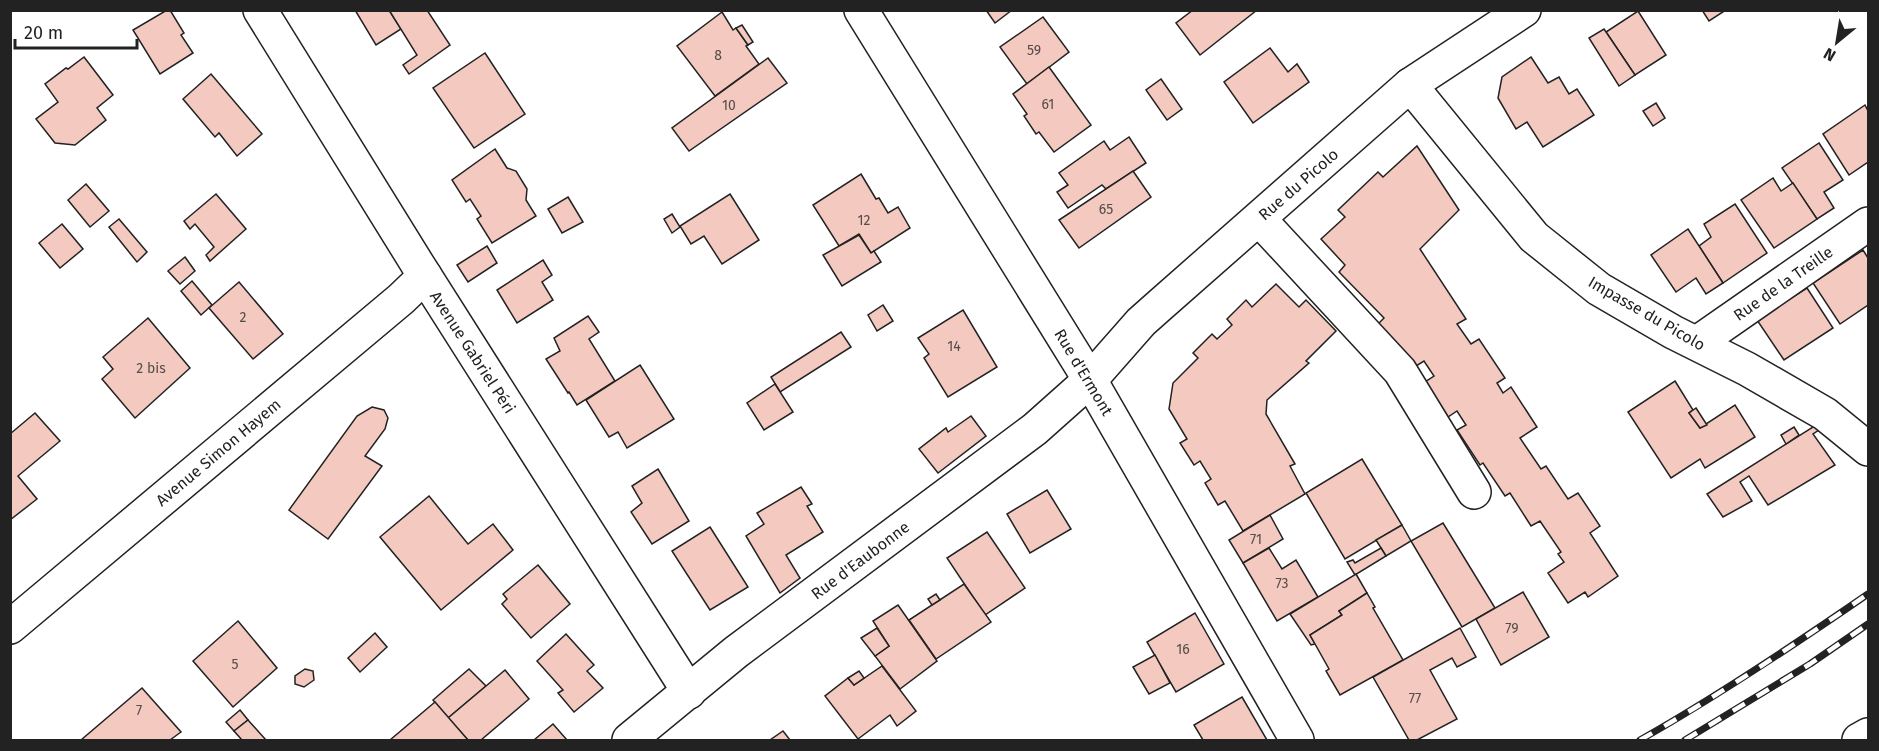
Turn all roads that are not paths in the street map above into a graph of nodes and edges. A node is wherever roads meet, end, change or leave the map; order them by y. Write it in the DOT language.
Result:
graph roads {
  1 [pos="260,10"];
  2 [pos="861,10"];
  3 [pos="1524,10"];
  4 [pos="1410,85"];
  5 [pos="1259,219"];
  6 [pos="1869,224"];
  7 [pos="425,276"];
  8 [pos="1696,343"];
  9 [pos="1090,380"];
  10 [pos="1869,449"];
  11 [pos="1474,492"];
  12 [pos="10,627"];
  13 [pos="689,692"];
  14 [pos="1869,735"];
  15 [pos="629,741"];
  16 [pos="1297,741"];
  17 [pos="1859,741"];
  1 -- 7 [label="street, Avenue Gabriel Péri"];
  2 -- 9 [label="street, Rue d'Ermont"];
  3 -- 4 [label="street, Rue du Picolo"];
  4 -- 5 [label="street, Rue du Picolo"];
  4 -- 8 [label="street, Impasse du Picolo"];
  5 -- 9 [label="street, Rue du Picolo"];
  5 -- 11 [label="street"];
  6 -- 8 [label="street, Rue de la Treille"];
  7 -- 12 [label="street, Avenue Simon Hayem"];
  7 -- 13 [label="street, Avenue Gabriel Péri"];
  8 -- 10 [label="street, Impasse du Picolo"];
  9 -- 13 [label="street, Rue d'Eaubonne"];
  9 -- 16 [label="street, Rue d'Ermont"];
  13 -- 15 [label="street, Rue d'Eaubonne"];
  14 -- 17 [label="street"];
}
